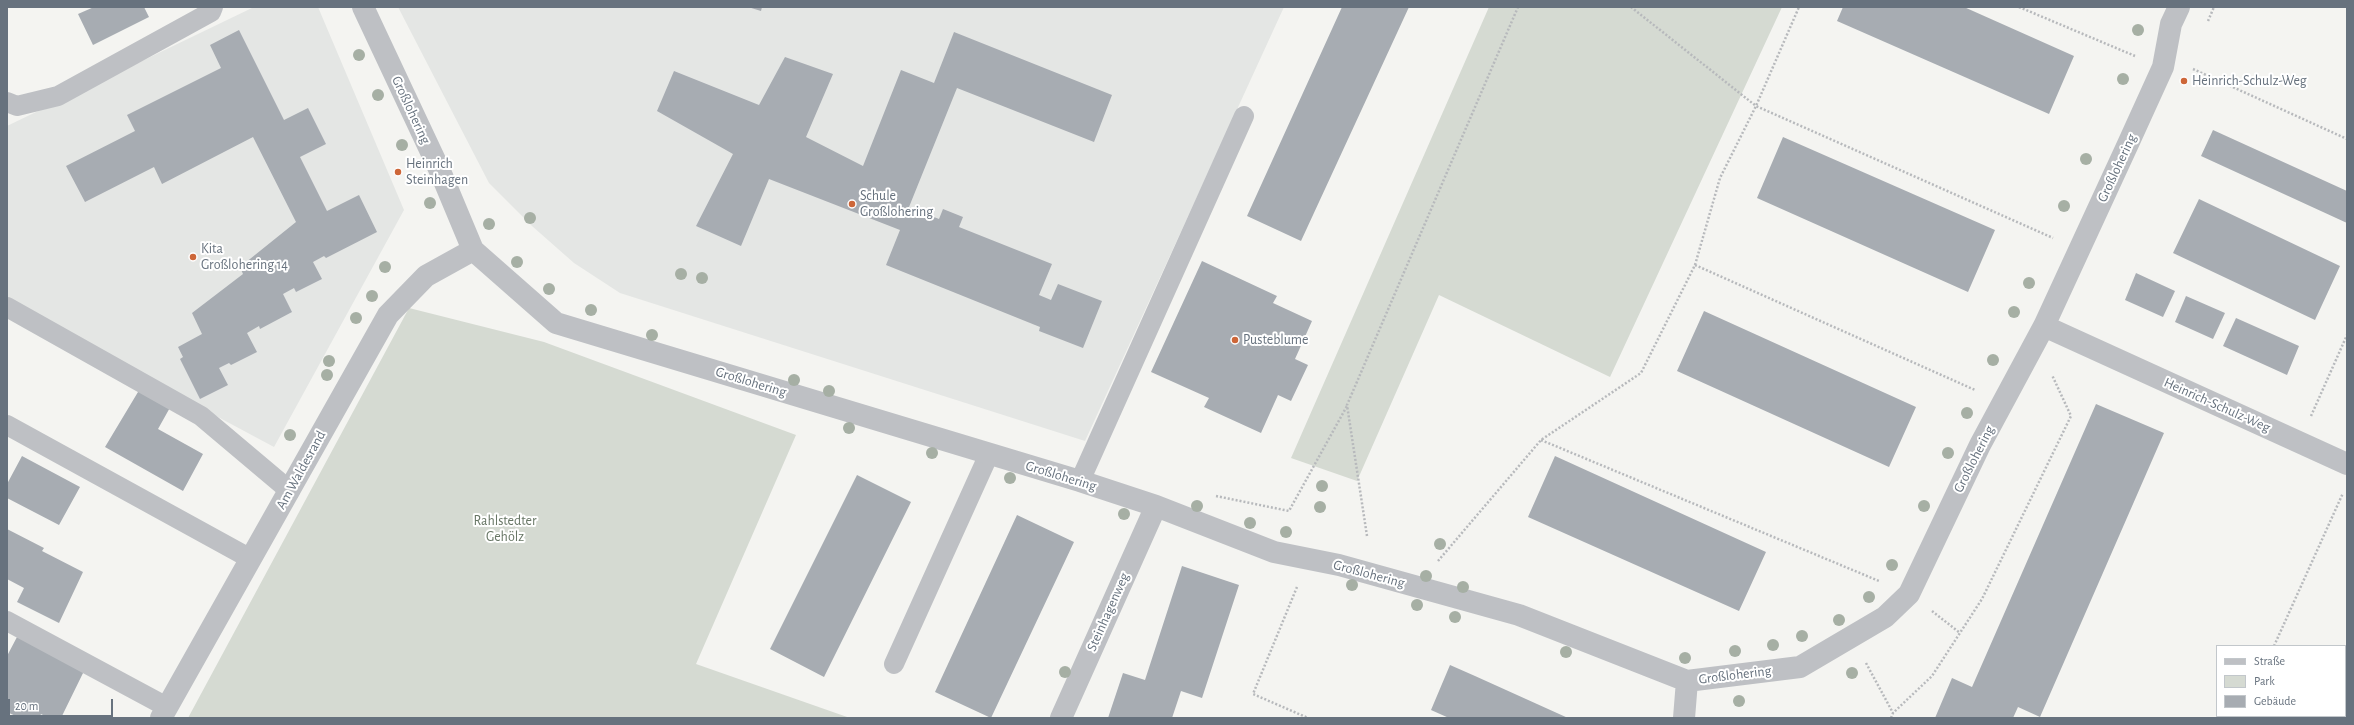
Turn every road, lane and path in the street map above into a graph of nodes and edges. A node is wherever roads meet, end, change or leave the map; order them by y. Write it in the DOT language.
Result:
graph roads {
  1 [pos="213,7"];
  2 [pos="363,7"];
  3 [pos="1518,7"];
  4 [pos="1631,7"];
  5 [pos="1798,7"];
  6 [pos="2019,7"];
  7 [pos="2179,7"];
  8 [pos="2186,66"];
  9 [pos="2163,67"];
  10 [pos="7,102"];
  11 [pos="1756,106"];
  12 [pos="1244,116"];
  13 [pos="2347,139"];
  14 [pos="473,250"];
  15 [pos="2079,250"];
  16 [pos="1694,265"];
  17 [pos="7,307"];
  18 [pos="2040,334"];
  19 [pos="2347,335"];
  20 [pos="2003,402"];
  21 [pos="1347,405"];
  22 [pos="7,425"];
  23 [pos="1541,440"];
  24 [pos="2299,442"];
  25 [pos="989,454"];
  26 [pos="2347,464"];
  27 [pos="1080,481"];
  28 [pos="2344,490"];
  29 [pos="290,491"];
  30 [pos="1212,495"];
  31 [pos="1156,506"];
  32 [pos="1367,536"];
  33 [pos="251,559"];
  34 [pos="1309,559"];
  35 [pos="1417,587"];
  36 [pos="1909,594"];
  37 [pos="7,621"];
  38 [pos="1960,633"];
  39 [pos="1852,638"];
  40 [pos="2274,645"];
  41 [pos="894,664"];
  42 [pos="1687,681"];
  43 [pos="164,712"];
  44 [pos="1893,713"];
  45 [pos="1061,718"];
  46 [pos="1308,718"];
  47 [pos="1684,718"];
  48 [pos="1891,718"];
  1 -- 10 [label="lane"];
  2 -- 14 [label="street, Großlohering"];
  3 -- 21 [label="path"];
  4 -- 11 [label="path"];
  5 -- 11 [label="path"];
  6 -- 9 [label="path"];
  7 -- 9 [label="street, Großlohering"];
  8 -- 13 [label="path"];
  9 -- 15 [label="street, Großlohering"];
  11 -- 15 [label="path"];
  11 -- 16 [label="path"];
  12 -- 27 [label="lane"];
  14 -- 25 [label="street, Großlohering"];
  14 -- 29 [label="street, Am Waldesrand"];
  15 -- 18 [label="street, Großlohering"];
  16 -- 20 [label="path"];
  16 -- 23 [label="path"];
  17 -- 29 [label="lane"];
  18 -- 20 [label="street, Großlohering"];
  18 -- 24 [label="street, Heinrich-Schulz-Weg"];
  18 -- 38 [label="path"];
  19 -- 24 [label="path"];
  20 -- 36 [label="street, Großlohering"];
  21 -- 30 [label="path"];
  21 -- 32 [label="path"];
  22 -- 33 [label="lane"];
  23 -- 35 [label="path"];
  23 -- 36 [label="path"];
  24 -- 26 [label="street, Heinrich-Schulz-Weg"];
  25 -- 27 [label="street, Großlohering"];
  25 -- 41 [label="lane"];
  27 -- 31 [label="street, Großlohering"];
  28 -- 40 [label="path"];
  29 -- 33 [label="street, Am Waldesrand"];
  31 -- 34 [label="street, Großlohering"];
  31 -- 45 [label="street, Steinhagenweg"];
  33 -- 43 [label="street, Am Waldesrand"];
  34 -- 35 [label="street, Großlohering"];
  34 -- 46 [label="path"];
  35 -- 42 [label="street, Großlohering"];
  36 -- 38 [label="path"];
  36 -- 39 [label="street, Großlohering"];
  37 -- 43 [label="lane"];
  38 -- 44 [label="path"];
  39 -- 42 [label="street, Großlohering"];
  39 -- 44 [label="path"];
  42 -- 47 [label="street"];
  44 -- 48 [label="path"];
}
